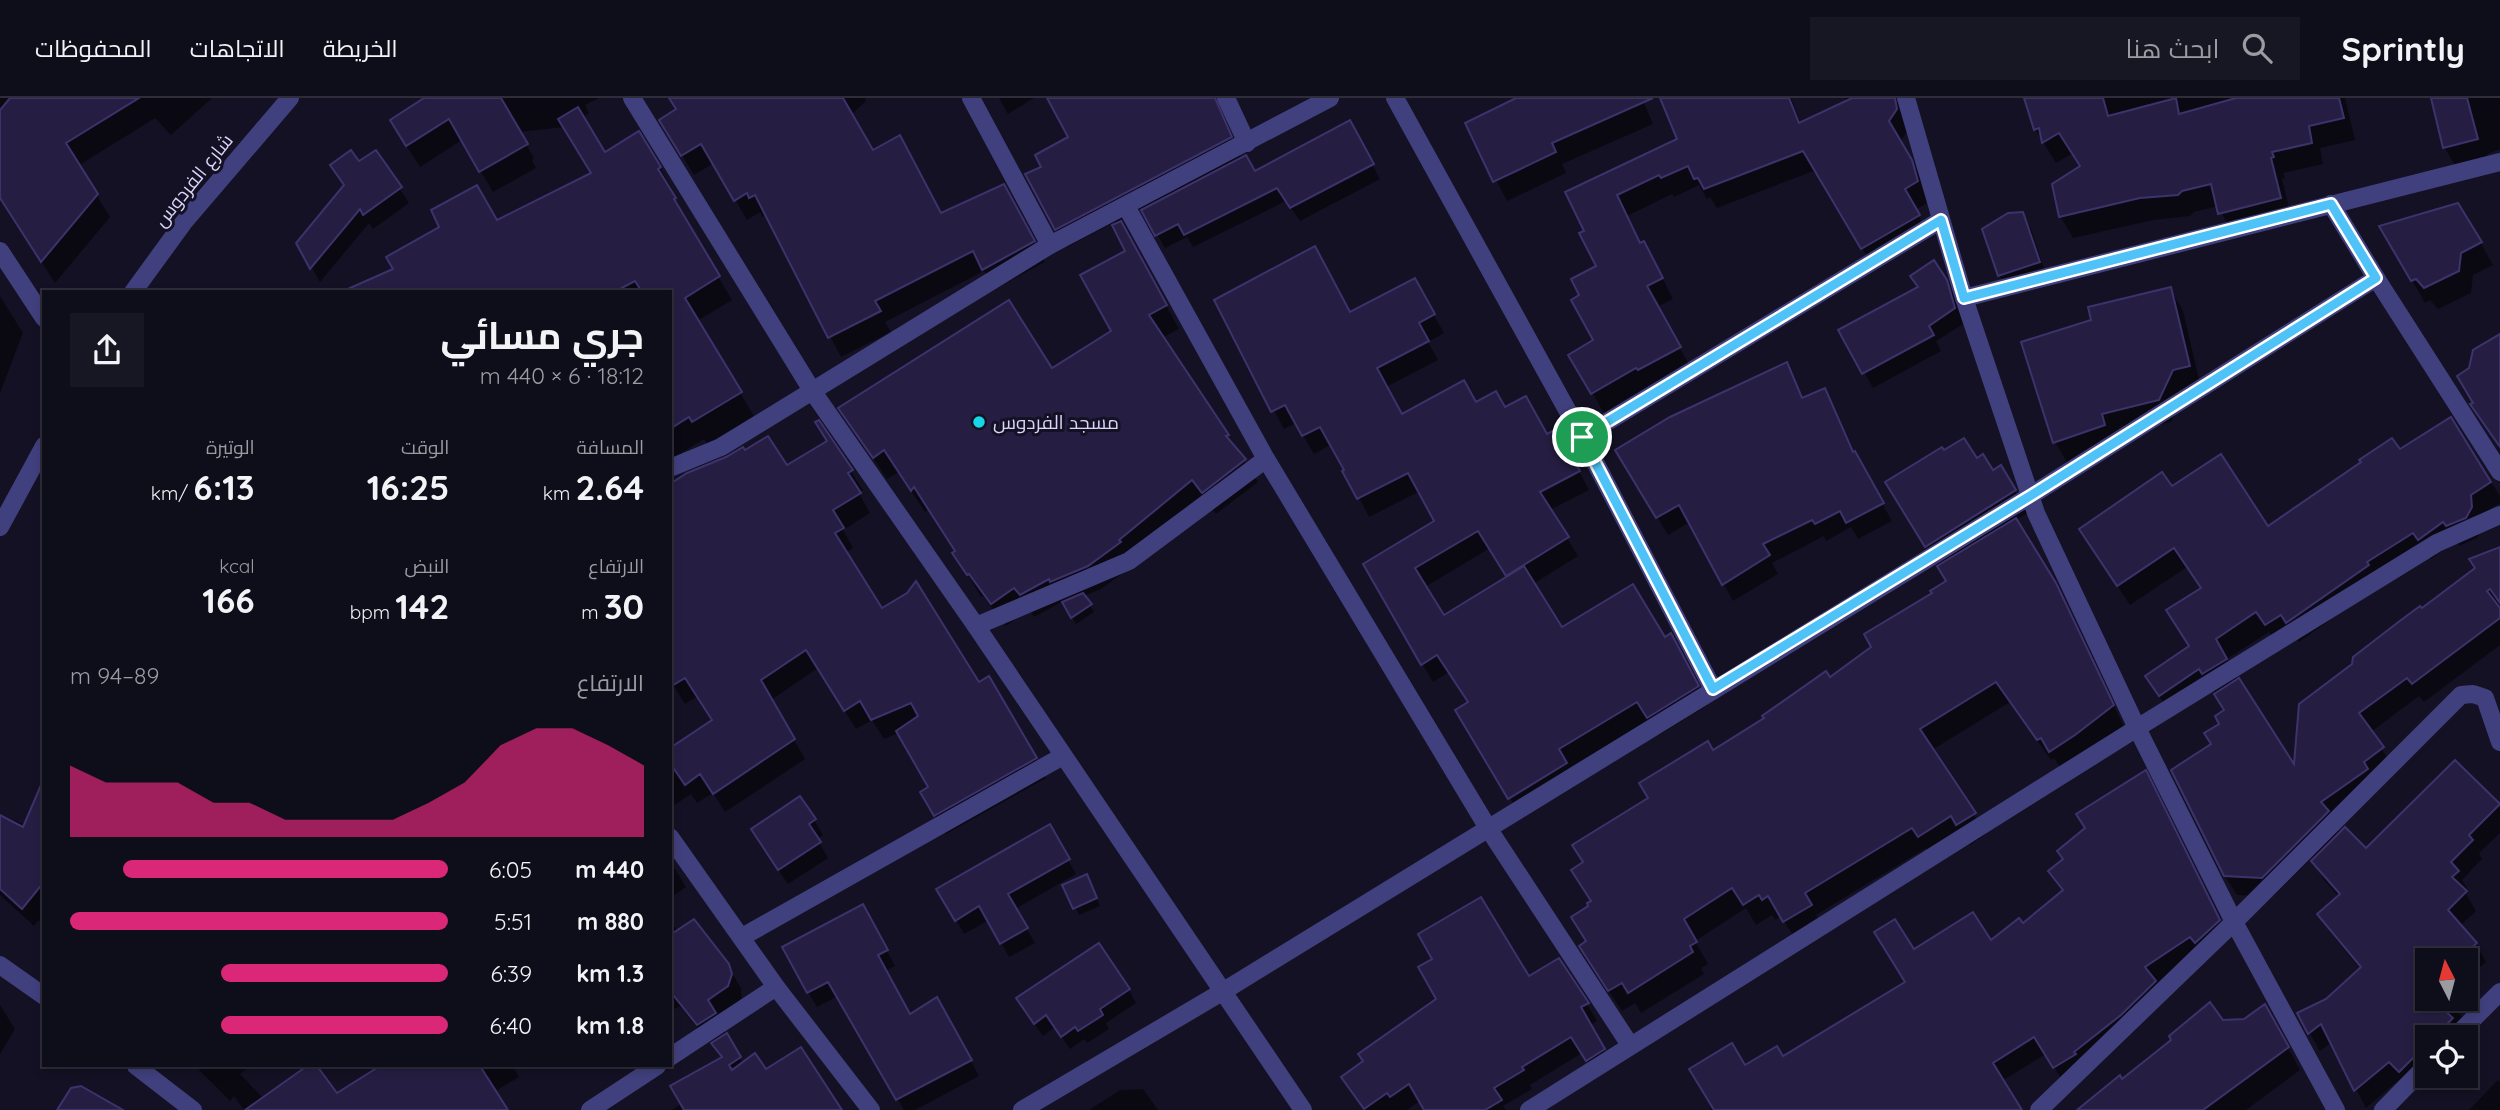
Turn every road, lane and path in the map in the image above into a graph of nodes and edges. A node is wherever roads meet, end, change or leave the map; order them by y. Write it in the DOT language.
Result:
graph roads {
  1 [pos="290,98"];
  2 [pos="632,98"];
  3 [pos="971,98"];
  4 [pos="1226,98"];
  5 [pos="1330,98"];
  6 [pos="1395,98"];
  7 [pos="1906,98"];
  8 [pos="1247,143"];
  9 [pos="2500,162"];
  10 [pos="2331,204"];
  11 [pos="1126,206"];
  12 [pos="1941,220"];
  13 [pos="1050,246"];
  14 [pos="0,251"];
  15 [pos="2376,278"];
  16 [pos="134,290"];
  17 [pos="1964,298"];
  18 [pos="42,315"];
  19 [pos="813,392"];
  20 [pos="1582,437"];
  21 [pos="42,450"];
  22 [pos="1266,459"];
  23 [pos="672,467"];
  24 [pos="2500,472"];
  25 [pos="2030,496"];
  26 [pos="2500,514"];
  27 [pos="0,527"];
  28 [pos="976,626"];
  29 [pos="1713,689"];
  30 [pos="2137,727"];
  31 [pos="2500,742"];
  32 [pos="1063,756"];
  33 [pos="1488,828"];
  34 [pos="672,840"];
  35 [pos="2234,922"];
  36 [pos="742,937"];
  37 [pos="0,965"];
  38 [pos="776,987"];
  39 [pos="1222,992"];
  40 [pos="2500,992"];
  41 [pos="42,995"];
  42 [pos="2467,1025"];
  43 [pos="1630,1045"];
  44 [pos="672,1056"];
  45 [pos="137,1067"];
  46 [pos="655,1067"];
  47 [pos="2415,1077"];
  48 [pos="193,1110"];
  49 [pos="590,1110"];
  50 [pos="871,1110"];
  51 [pos="1022,1110"];
  52 [pos="1303,1110"];
  53 [pos="1529,1110"];
  54 [pos="2039,1110"];
  55 [pos="2336,1110"];
  56 [pos="2383,1110"];
  1 -- 16 [label="street, شارع الفردوس"];
  2 -- 19 [label="street"];
  3 -- 13 [label="street"];
  4 -- 8 [label="street"];
  5 -- 8 [label="street"];
  6 -- 20 [label="street"];
  7 -- 12 [label="street"];
  8 -- 11 [label="street"];
  9 -- 10 [label="street"];
  10 -- 15 [label="street"];
  10 -- 17 [label="street"];
  11 -- 13 [label="street"];
  11 -- 22 [label="street"];
  12 -- 17 [label="street"];
  12 -- 20 [label="street"];
  13 -- 19 [label="street"];
  14 -- 18 [label="street"];
  15 -- 24 [label="street"];
  15 -- 25 [label="street"];
  17 -- 25 [label="street"];
  19 -- 23 [label="street"];
  19 -- 28 [label="street"];
  20 -- 29 [label="street"];
  21 -- 27 [label="street"];
  22 -- 28 [label="street"];
  22 -- 33 [label="street"];
  25 -- 29 [label="street"];
  25 -- 30 [label="street"];
  26 -- 30 [label="street"];
  28 -- 32 [label="street"];
  29 -- 33 [label="street"];
  30 -- 35 [label="street"];
  30 -- 43 [label="street"];
  31 -- 35 [label="street"];
  32 -- 36 [label="street"];
  32 -- 39 [label="street"];
  33 -- 39 [label="street"];
  33 -- 43 [label="street"];
  34 -- 36 [label="street"];
  35 -- 54 [label="street"];
  35 -- 55 [label="street"];
  36 -- 38 [label="street"];
  37 -- 41 [label="street"];
  38 -- 44 [label="street"];
  38 -- 50 [label="street"];
  39 -- 51 [label="street"];
  39 -- 52 [label="street"];
  40 -- 42 [label="street"];
  43 -- 53 [label="street"];
  45 -- 48 [label="street"];
  46 -- 49 [label="street"];
  47 -- 56 [label="street"];
}
